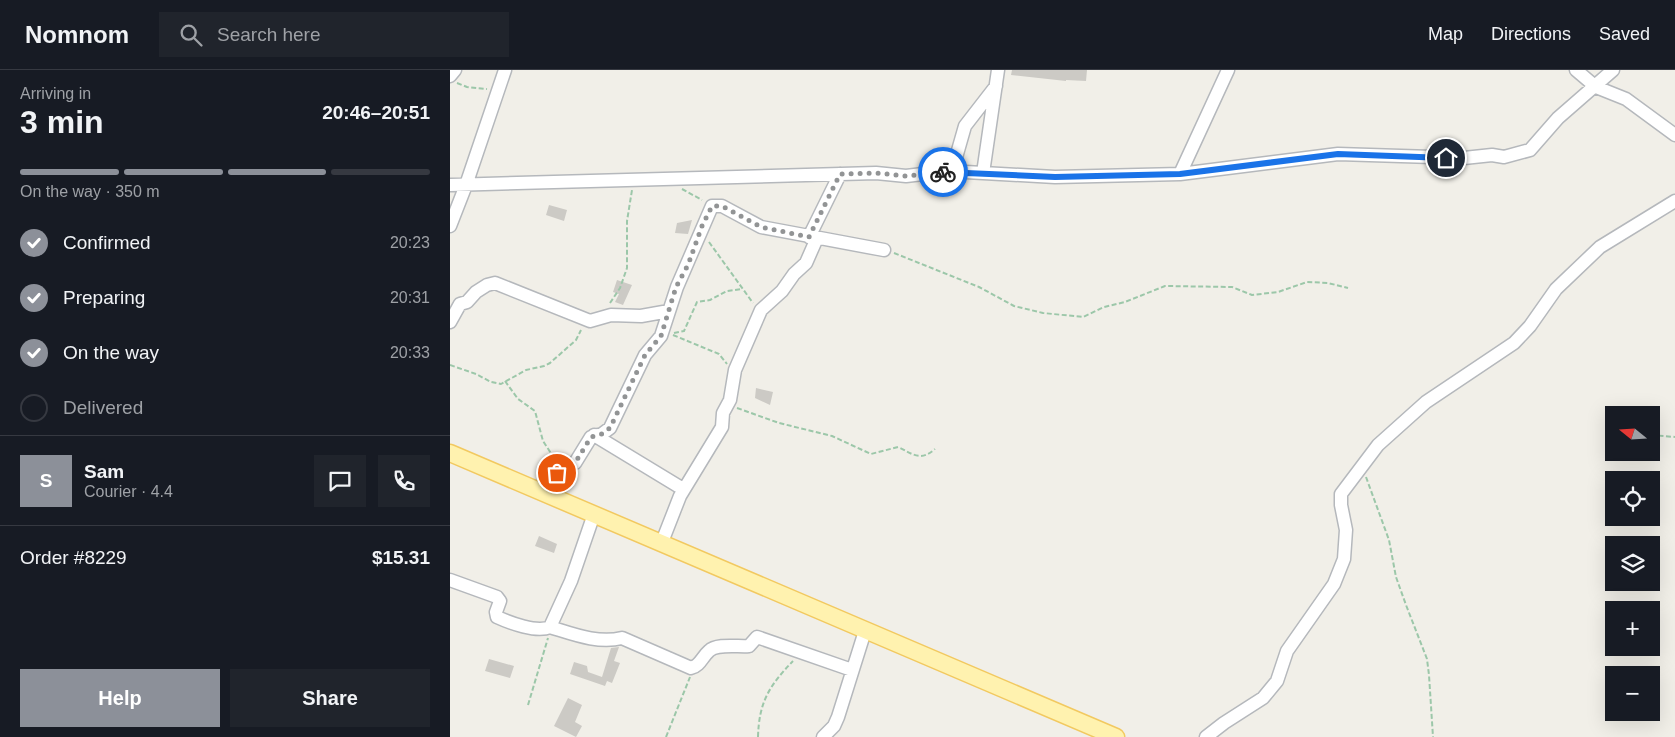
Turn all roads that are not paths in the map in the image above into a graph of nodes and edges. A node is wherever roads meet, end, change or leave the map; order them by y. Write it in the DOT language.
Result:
graph roads {
  1 [pos="505,70"];
  2 [pos="998,70"];
  3 [pos="1228,70"];
  4 [pos="1576,70"];
  5 [pos="1613,70"];
  6 [pos="996,86"];
  7 [pos="1596,86"];
  8 [pos="1675,135"];
  9 [pos="948,171"];
  10 [pos="983,173"];
  11 [pos="825,174"];
  12 [pos="840,174"];
  13 [pos="1180,174"];
  14 [pos="450,185"];
  15 [pos="466,185"];
  16 [pos="833,187"];
  17 [pos="1675,201"];
  18 [pos="450,226"];
  19 [pos="813,238"];
  20 [pos="884,250"];
  21 [pos="669,310"];
  22 [pos="450,322"];
  23 [pos="594,435"];
  24 [pos="450,453"];
  25 [pos="683,489"];
  26 [pos="539,490"];
  27 [pos="594,514"];
  28 [pos="662,542"];
  29 [pos="450,580"];
  30 [pos="550,627"];
  31 [pos="864,631"];
  32 [pos="852,670"];
  33 [pos="823,737"];
  34 [pos="1116,737"];
  35 [pos="1206,737"];
  1 -- 15 [label="street"];
  2 -- 6 [label="street"];
  3 -- 13 [label="street"];
  4 -- 7 [label="street"];
  5 -- 7 [label="street"];
  6 -- 9 [label="street"];
  6 -- 10 [label="street"];
  7 -- 8 [label="street"];
  7 -- 13 [label="street"];
  9 -- 10 [label="street"];
  9 -- 12 [label="street"];
  10 -- 13 [label="street"];
  11 -- 12 [label="street"];
  11 -- 15 [label="street"];
  11 -- 16 [label="street"];
  12 -- 16 [label="street"];
  14 -- 15 [label="street"];
  15 -- 18 [label="street"];
  16 -- 19 [label="street"];
  17 -- 35 [label="street"];
  19 -- 20 [label="street"];
  19 -- 21 [label="street"];
  19 -- 25 [label="street"];
  21 -- 22 [label="street"];
  21 -- 23 [label="street"];
  23 -- 25 [label="street"];
  23 -- 26 [label="street"];
  24 -- 26 [label="main road"];
  25 -- 28 [label="street"];
  26 -- 27 [label="main road"];
  27 -- 28 [label="main road"];
  27 -- 30 [label="street"];
  28 -- 31 [label="main road"];
  29 -- 30 [label="street"];
  30 -- 32 [label="street"];
  31 -- 32 [label="street"];
  31 -- 34 [label="main road"];
  32 -- 33 [label="street"];
}
